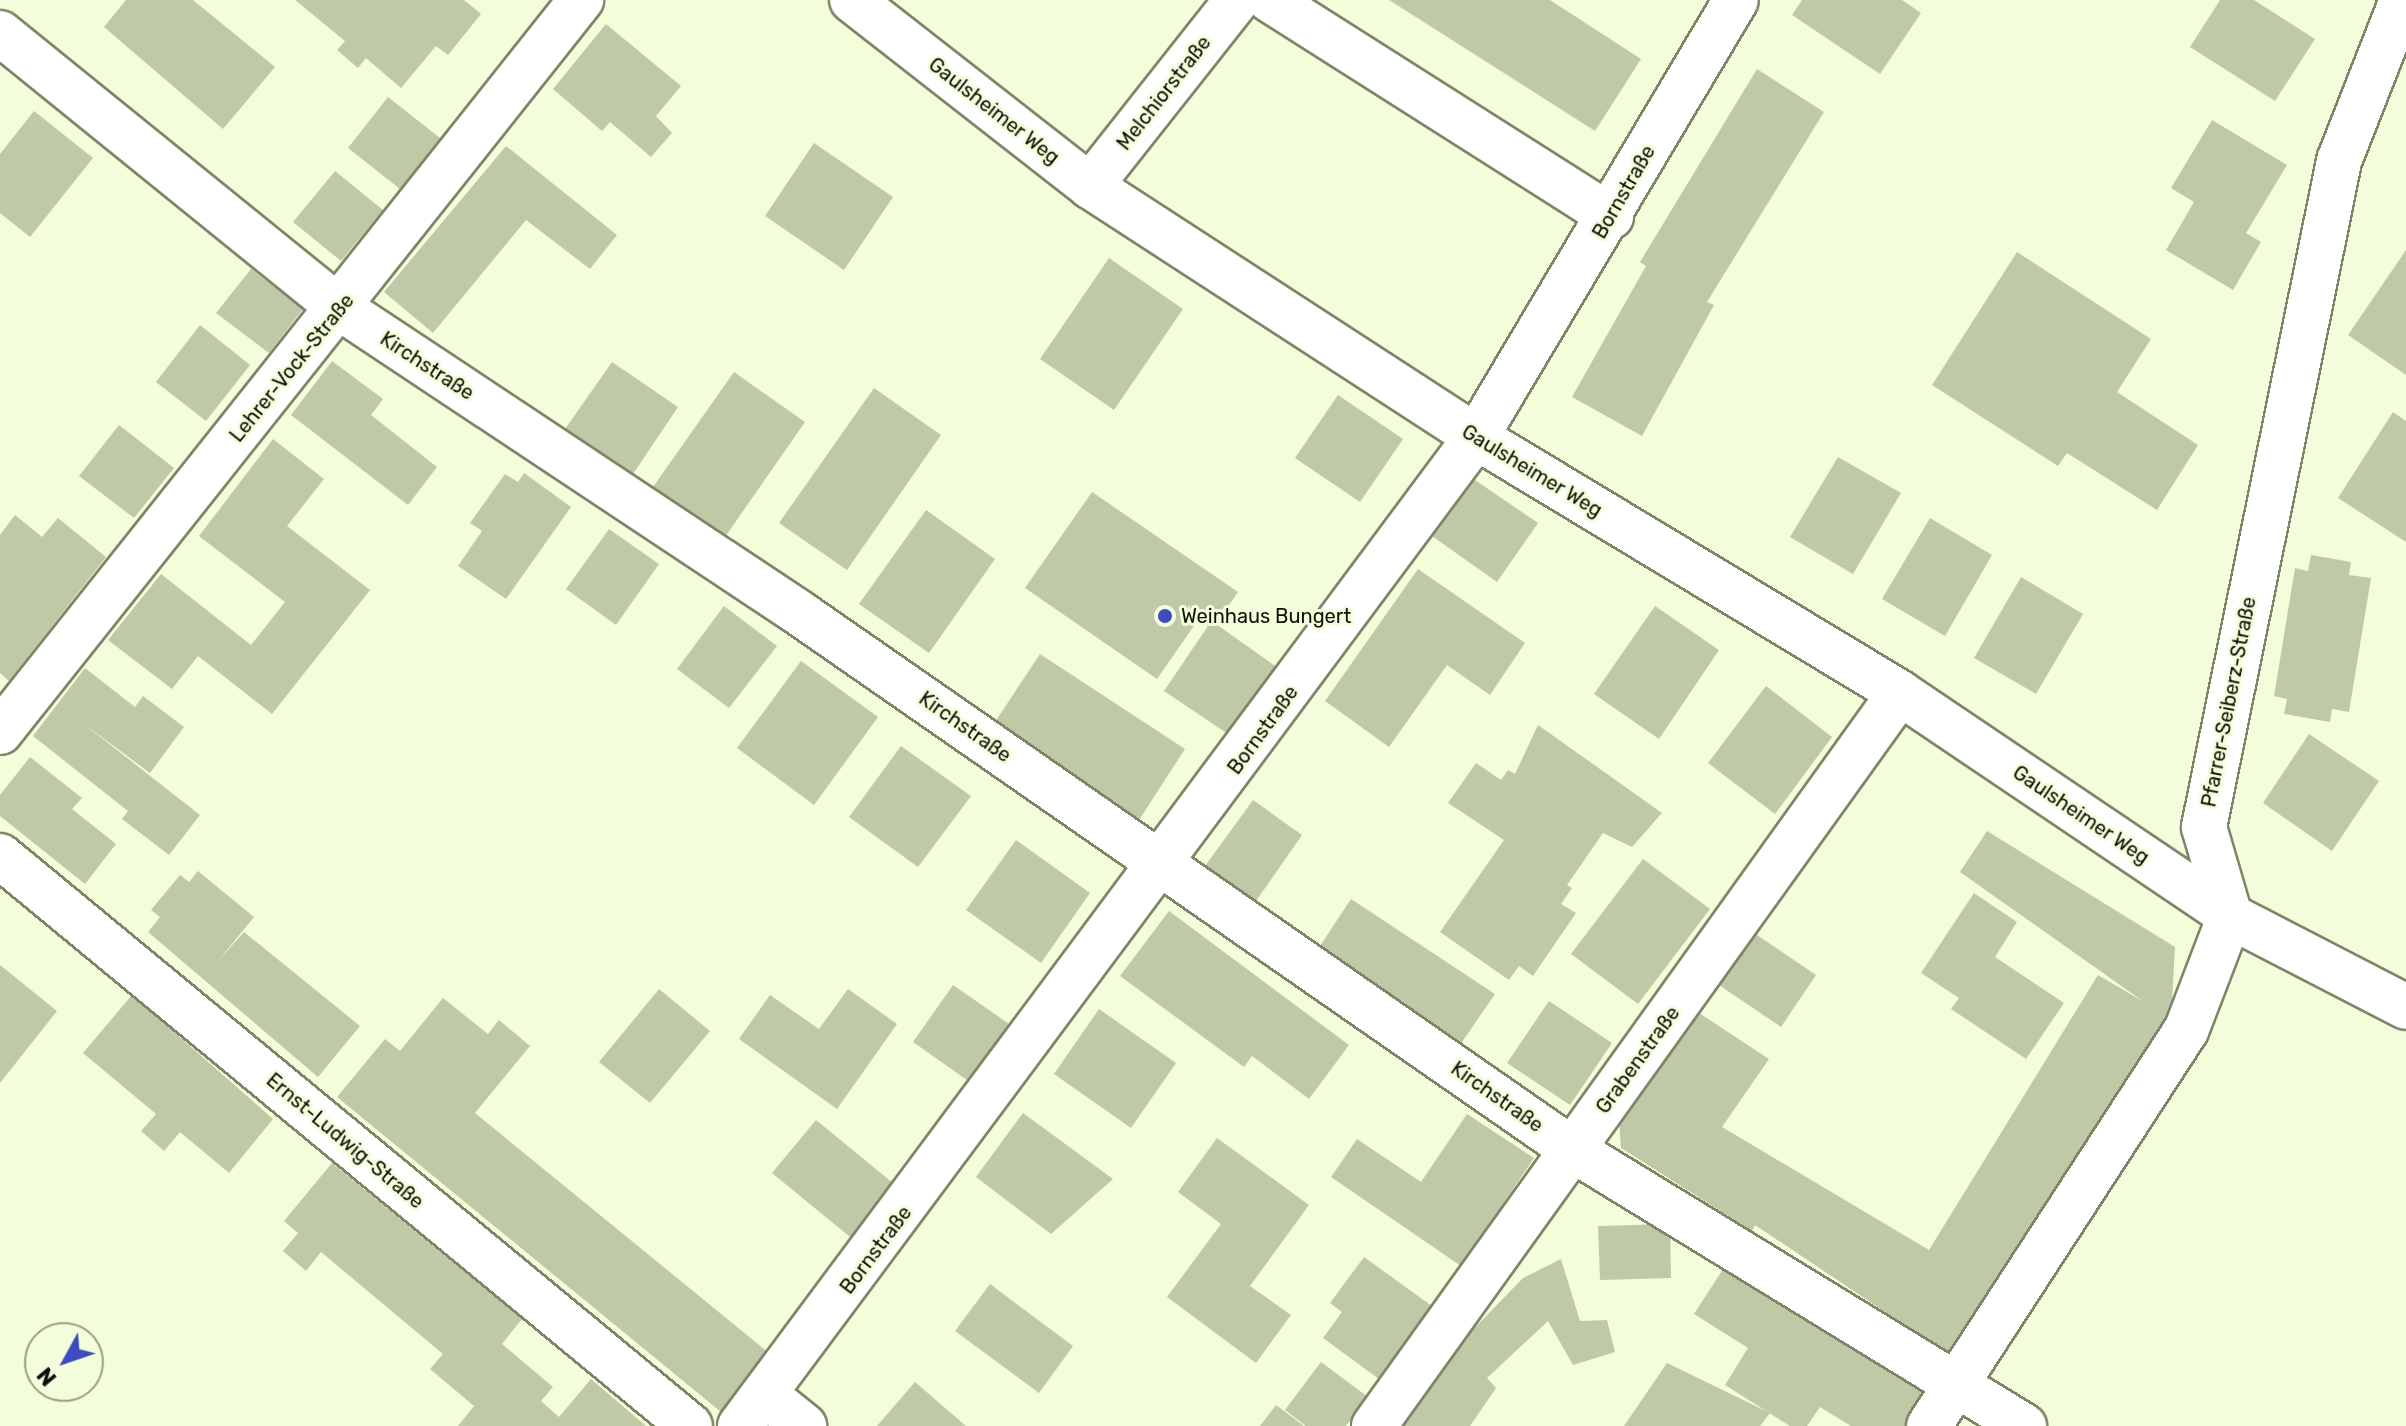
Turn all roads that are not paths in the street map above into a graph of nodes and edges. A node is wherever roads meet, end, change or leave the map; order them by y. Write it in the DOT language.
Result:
graph roads {
  1 [pos="581,0"];
  2 [pos="852,0"];
  3 [pos="1237,0"];
  4 [pos="1270,0"];
  5 [pos="1736,0"];
  6 [pos="2402,6"];
  7 [pos="0,33"];
  8 [pos="1090,186"];
  9 [pos="1611,216"];
  10 [pos="340,308"];
  11 [pos="1476,437"];
  12 [pos="1900,693"];
  13 [pos="3,720"];
  14 [pos="0,856"];
  15 [pos="1164,866"];
  16 [pos="2230,916"];
  17 [pos="2406,1007"];
  18 [pos="1573,1150"];
  19 [pos="1957,1384"];
  20 [pos="754,1411"];
  21 [pos="690,1426"];
  22 [pos="804,1426"];
  23 [pos="1374,1426"];
  24 [pos="1929,1426"];
  25 [pos="2024,1426"];
  1 -- 10 [label="street, Lehrer-Vock-Straße"];
  2 -- 8 [label="street, Gaulsheimer Weg"];
  3 -- 8 [label="street, Melchiorstraße"];
  4 -- 9 [label="street"];
  5 -- 9 [label="street, Bornstraße"];
  6 -- 16 [label="street, Pfarrer-Seiberz-Straße"];
  7 -- 10 [label="street, Kirchstraße"];
  8 -- 11 [label="street, Gaulsheimer Weg"];
  9 -- 11 [label="street, Bornstraße"];
  10 -- 13 [label="street, Lehrer-Vock-Straße"];
  10 -- 15 [label="street, Kirchstraße"];
  11 -- 12 [label="street, Gaulsheimer Weg"];
  11 -- 15 [label="street, Bornstraße"];
  12 -- 16 [label="street, Gaulsheimer Weg"];
  12 -- 18 [label="street, Grabenstraße"];
  14 -- 21 [label="street, Ernst-Ludwig-Straße"];
  15 -- 18 [label="street, Kirchstraße"];
  15 -- 20 [label="street, Bornstraße"];
  16 -- 17 [label="street, Gaulsheimer Weg"];
  16 -- 19 [label="street"];
  18 -- 19 [label="street, Kirchstraße"];
  18 -- 23 [label="street, Grabenstraße"];
  19 -- 24 [label="street"];
  19 -- 25 [label="street, Kirchstraße"];
  20 -- 22 [label="street"];
}
